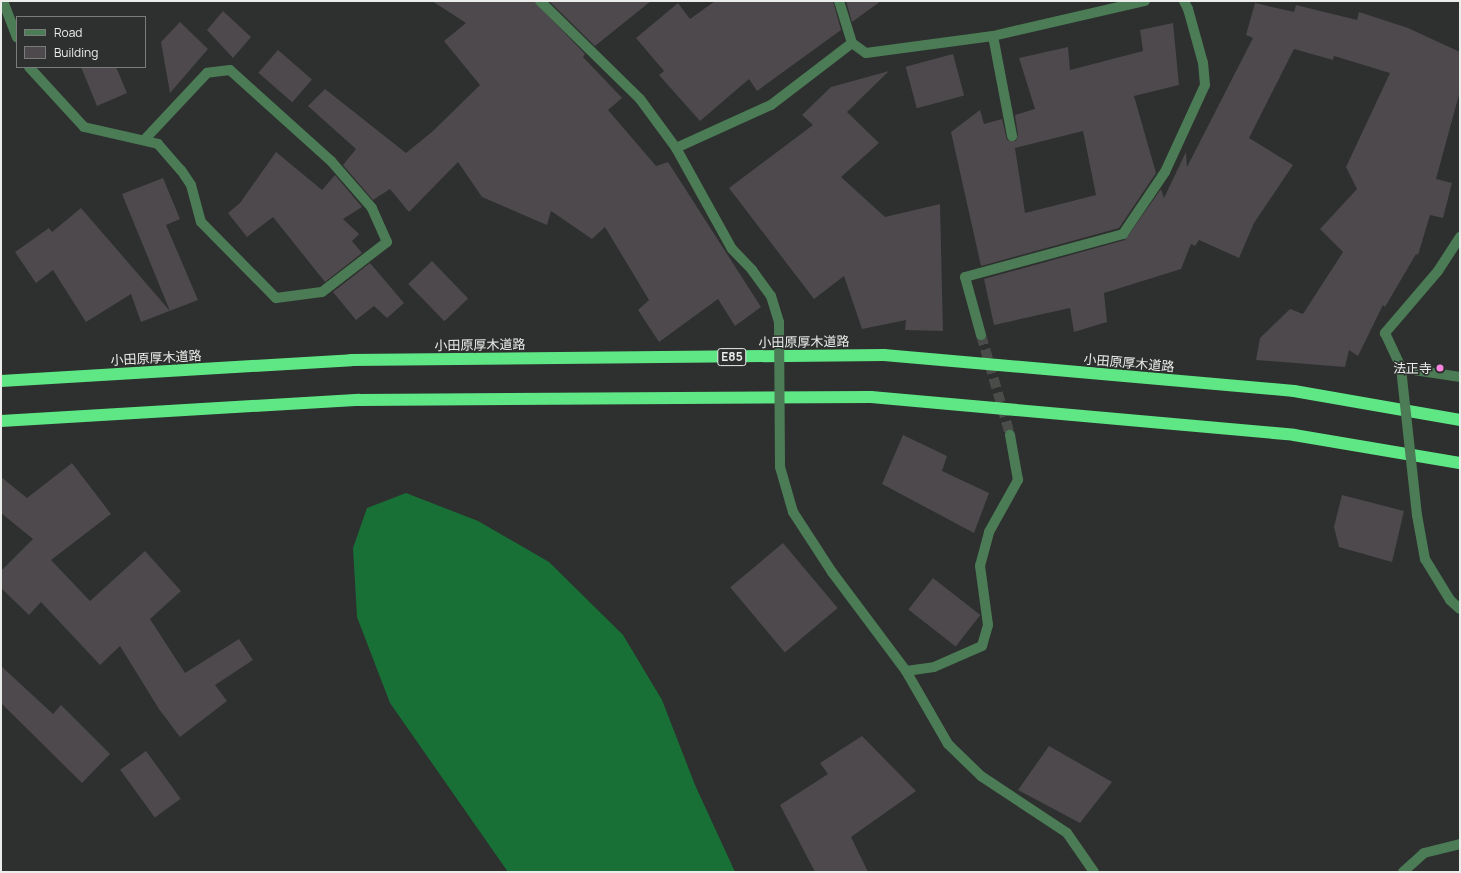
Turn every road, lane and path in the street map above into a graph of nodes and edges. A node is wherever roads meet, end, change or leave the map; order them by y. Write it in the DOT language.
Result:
graph roads {
  1 [pos="3,1"];
  2 [pos="540,1"];
  3 [pos="839,1"];
  4 [pos="1145,1"];
  5 [pos="1184,1"];
  6 [pos="16,34"];
  7 [pos="994,36"];
  8 [pos="852,43"];
  9 [pos="30,68"];
  10 [pos="1012,136"];
  11 [pos="144,140"];
  12 [pos="676,148"];
  13 [pos="1460,237"];
  14 [pos="981,334"];
  15 [pos="1401,368"];
  16 [pos="1460,377"];
  17 [pos="1,381"];
  18 [pos="1460,420"];
  19 [pos="1,421"];
  20 [pos="1010,435"];
  21 [pos="1460,463"];
  22 [pos="1460,609"];
  23 [pos="906,671"];
  24 [pos="1460,844"];
  25 [pos="1094,872"];
  26 [pos="1403,872"];
  1 -- 6 [label="street"];
  2 -- 12 [label="street"];
  3 -- 8 [label="street"];
  4 -- 7 [label="street"];
  5 -- 14 [label="street"];
  7 -- 8 [label="street"];
  7 -- 10 [label="street"];
  8 -- 12 [label="street"];
  9 -- 11 [label="street"];
  11 -- 11 [label="street"];
  12 -- 23 [label="street, bridge"];
  13 -- 15 [label="street"];
  15 -- 16 [label="street"];
  15 -- 22 [label="street, bridge"];
  17 -- 18 [label="highway, 小田原厚木道路 / E85"];
  19 -- 21 [label="highway"];
  20 -- 23 [label="street"];
  23 -- 25 [label="street"];
  24 -- 26 [label="street"];
}
